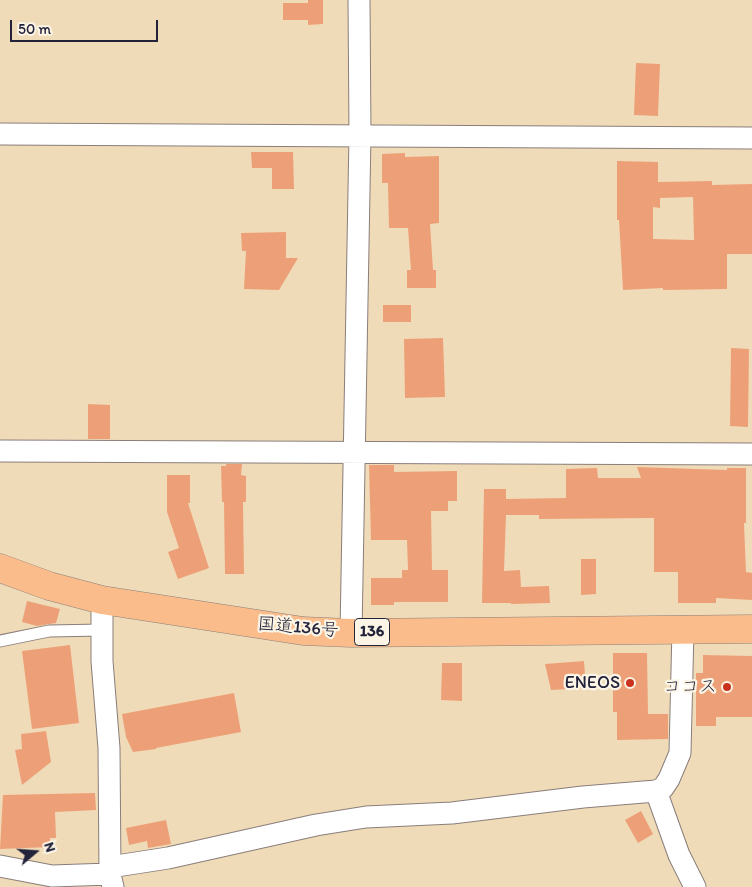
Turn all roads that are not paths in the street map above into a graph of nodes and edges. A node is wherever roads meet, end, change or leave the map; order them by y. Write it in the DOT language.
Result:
graph roads {
  1 [pos="359,0"];
  2 [pos="0,134"];
  3 [pos="360,135"];
  4 [pos="752,138"];
  5 [pos="0,451"];
  6 [pos="354,453"];
  7 [pos="752,454"];
  8 [pos="0,568"];
  9 [pos="102,600"];
  10 [pos="683,629"];
  11 [pos="752,629"];
  12 [pos="102,630"];
  13 [pos="351,633"];
  14 [pos="0,641"];
  15 [pos="656,791"];
  16 [pos="0,866"];
  17 [pos="111,876"];
  18 [pos="695,887"];
  1 -- 3 [label="street"];
  2 -- 3 [label="street"];
  3 -- 4 [label="street"];
  3 -- 6 [label="street"];
  5 -- 6 [label="street"];
  6 -- 7 [label="street"];
  6 -- 13 [label="street"];
  8 -- 9 [label="highway, 国道136号 / 136"];
  9 -- 12 [label="street"];
  9 -- 13 [label="highway, 国道136号 / 136"];
  10 -- 11 [label="highway, 国道136号 / 136"];
  10 -- 13 [label="highway, 国道136号 / 136"];
  10 -- 15 [label="street"];
  12 -- 14 [label="lane"];
  12 -- 17 [label="street"];
  15 -- 17 [label="street"];
  15 -- 18 [label="street"];
  16 -- 17 [label="street"];
}
